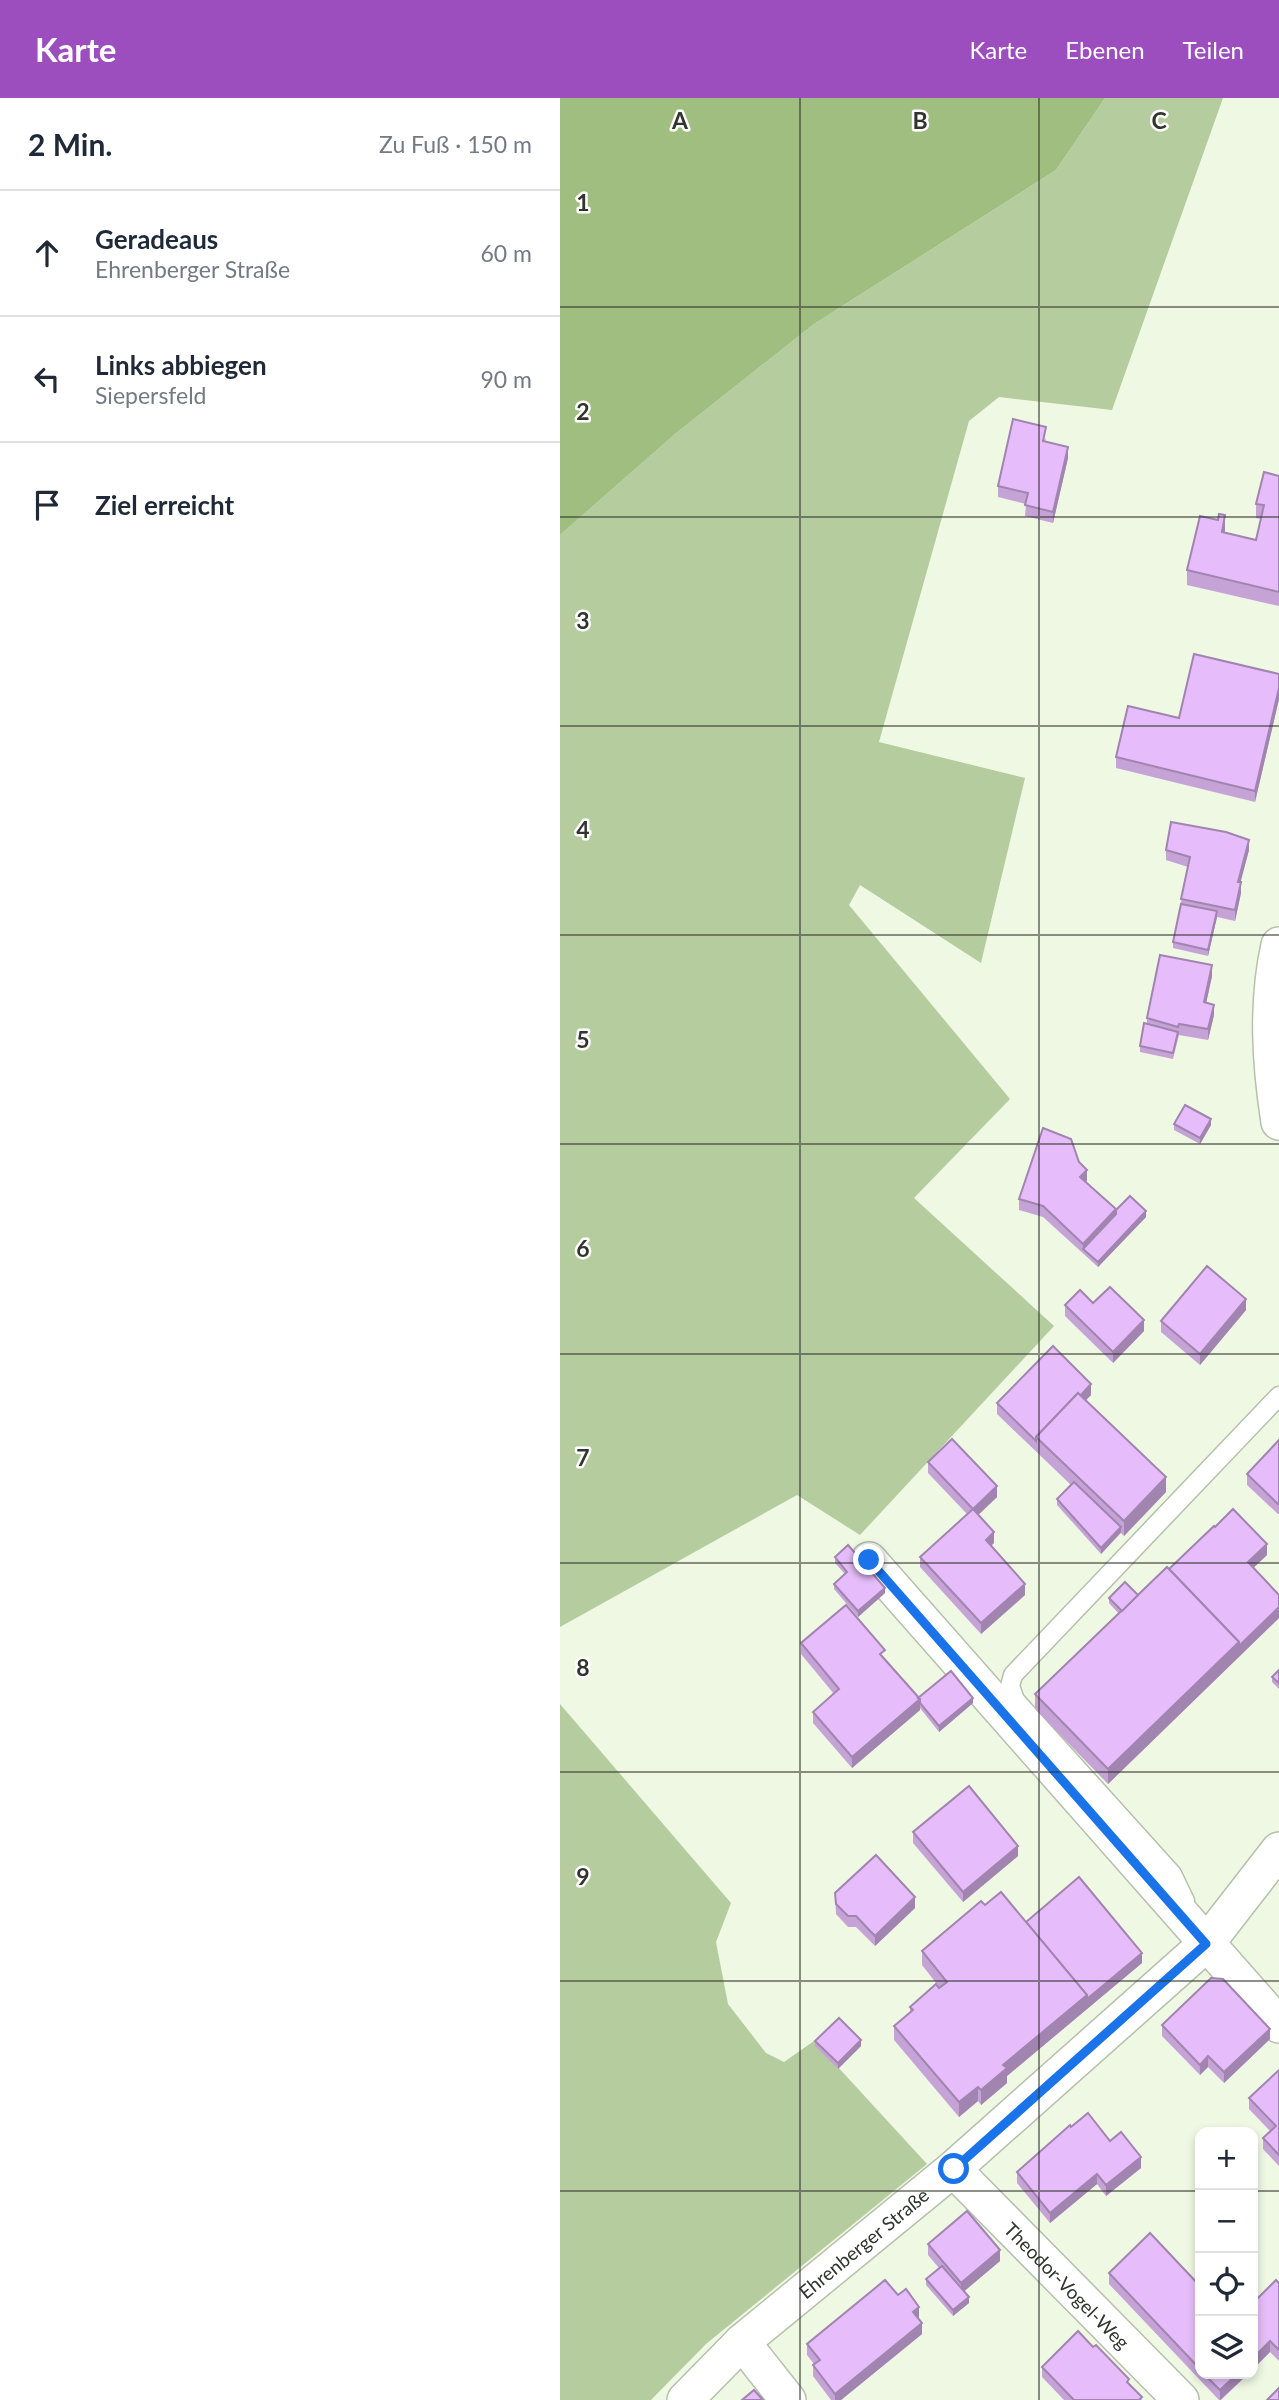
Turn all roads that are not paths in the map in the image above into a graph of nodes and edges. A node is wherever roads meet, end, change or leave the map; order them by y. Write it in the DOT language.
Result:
graph roads {
  1 [pos="1279,945"];
  2 [pos="1279,1122"];
  3 [pos="1279,1395"];
  4 [pos="869,1560"];
  5 [pos="1279,1850"];
  6 [pos="1206,1944"];
  7 [pos="1279,2025"];
  8 [pos="954,2169"];
  9 [pos="742,2342"];
  10 [pos="685,2400"];
  11 [pos="788,2400"];
  12 [pos="1181,2400"];
  1 -- 2 [label="street"];
  3 -- 6 [label="lane"];
  4 -- 6 [label="street"];
  5 -- 6 [label="street, Ehrenberger Straße"];
  6 -- 7 [label="street"];
  6 -- 8 [label="street, Ehrenberger Straße"];
  8 -- 9 [label="street, Ehrenberger Straße"];
  8 -- 12 [label="street, Theodor-Vogel-Weg"];
  9 -- 10 [label="street, Ehrenberger Straße"];
  9 -- 11 [label="street"];
}
